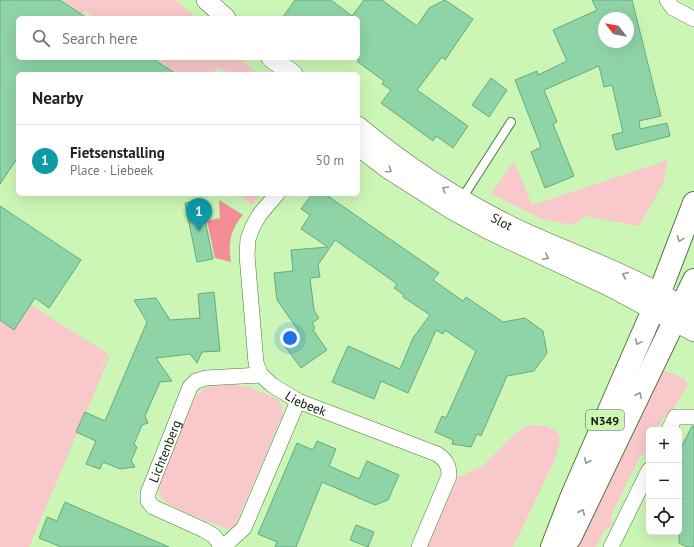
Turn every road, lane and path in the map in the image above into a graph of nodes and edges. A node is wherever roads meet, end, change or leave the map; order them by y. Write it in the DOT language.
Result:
graph roads {
  1 [pos="206,0"];
  2 [pos="667,0"];
  3 [pos="224,16"];
  4 [pos="694,19"];
  5 [pos="512,122"];
  6 [pos="360,128"];
  7 [pos="360,148"];
  8 [pos="275,196"];
  9 [pos="694,203"];
  10 [pos="458,205"];
  11 [pos="694,280"];
  12 [pos="656,302"];
  13 [pos="683,313"];
  14 [pos="694,332"];
  15 [pos="261,376"];
  16 [pos="298,401"];
  17 [pos="694,417"];
  18 [pos="672,424"];
  19 [pos="646,476"];
  20 [pos="222,547"];
  21 [pos="419,547"];
  22 [pos="552,547"];
  23 [pos="566,547"];
  24 [pos="611,547"];
  1 -- 3 [label="street"];
  2 -- 4 [label="street"];
  5 -- 10 [label="lane"];
  10 -- 6 [label="street, Slot, one-way"];
  7 -- 10 [label="street, Slot, one-way"];
  8 -- 15 [label="street"];
  9 -- 12 [label="main road, N349, one-way"];
  10 -- 12 [label="street, Slot"];
  11 -- 13 [label="main road, N349"];
  12 -- 13 [label="street, Slot"];
  12 -- 22 [label="main road, N349, one-way"];
  13 -- 14 [label="street, Slot"];
  23 -- 13 [label="main road, N349, one-way"];
  15 -- 16 [label="street, Liebeek"];
  15 -- 20 [label="street, Lichtenberg"];
  16 -- 20 [label="street, Lichtenberg"];
  16 -- 21 [label="street, Liebeek"];
  17 -- 18 [label="street"];
  19 -- 24 [label="street"];
}
